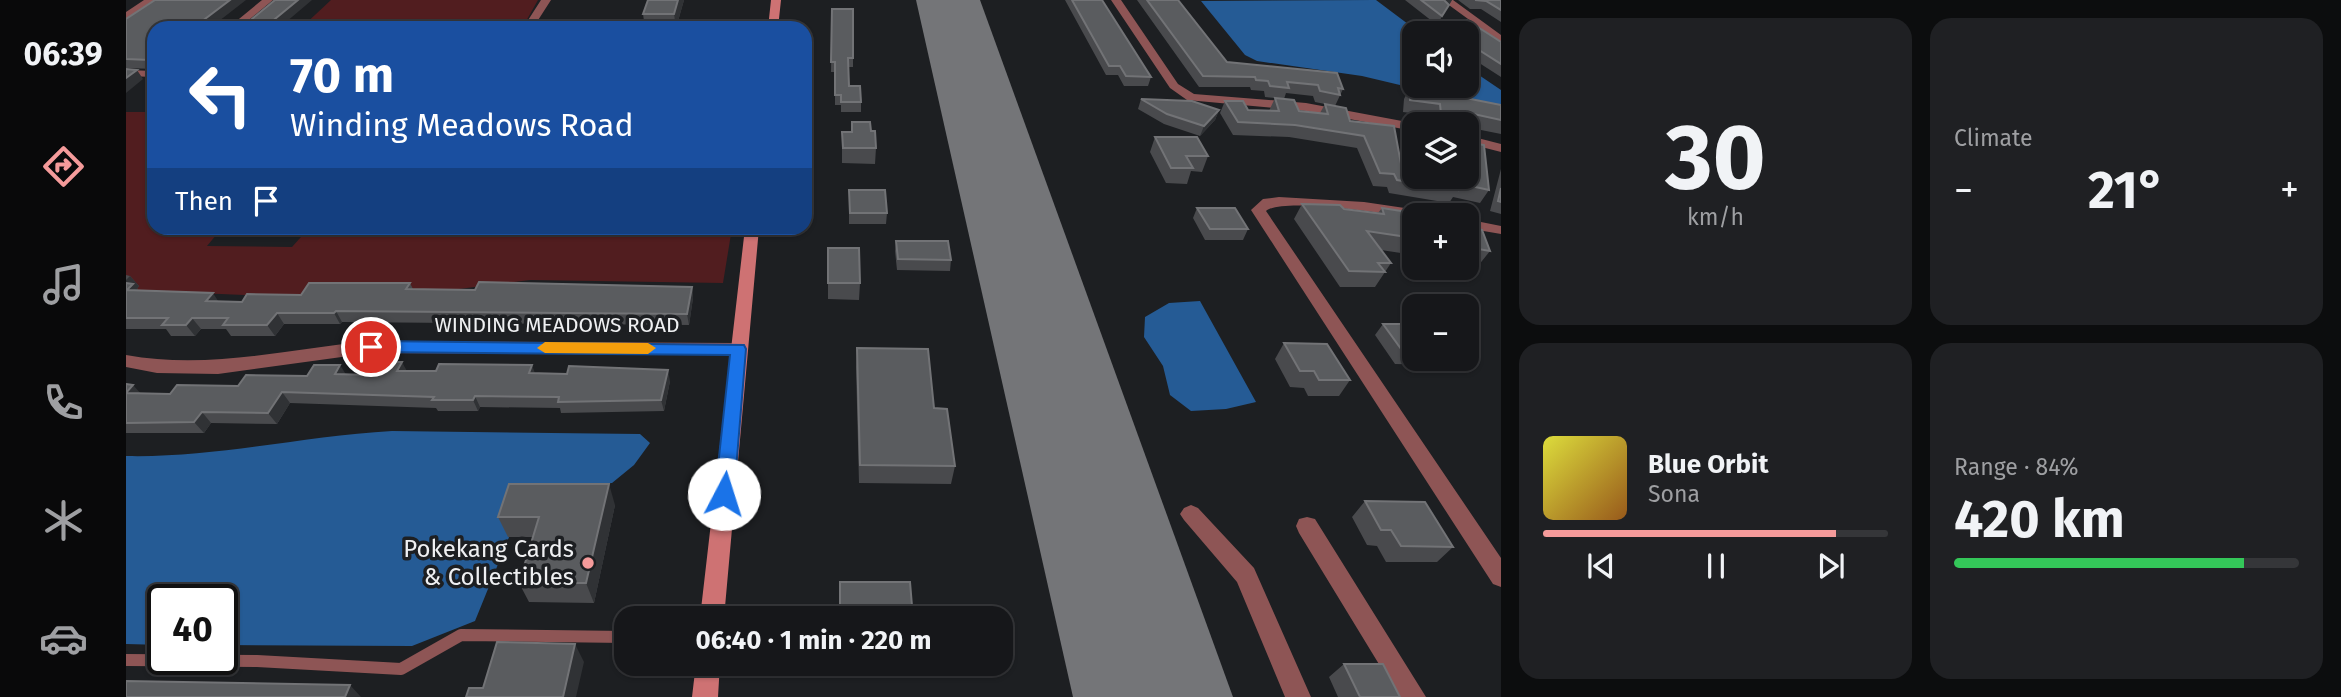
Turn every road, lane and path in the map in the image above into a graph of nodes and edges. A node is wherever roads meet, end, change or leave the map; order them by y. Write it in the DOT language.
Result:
graph roads {
  1 [pos="151,0"];
  2 [pos="268,0"];
  3 [pos="546,0"];
  4 [pos="776,0"];
  5 [pos="1116,0"];
  6 [pos="1447,0"];
  7 [pos="126,17"];
  8 [pos="242,21"];
  9 [pos="532,21"];
  10 [pos="774,21"];
  11 [pos="1501,40"];
  12 [pos="126,73"];
  13 [pos="147,74"];
  14 [pos="1402,125"];
  15 [pos="1479,142"];
  16 [pos="1501,148"];
  17 [pos="1402,212"];
  18 [pos="1479,226"];
  19 [pos="1501,230"];
  20 [pos="751,235"];
  21 [pos="738,349"];
  22 [pos="126,361"];
  23 [pos="1191,514"];
  24 [pos="1307,526"];
  25 [pos="1501,577"];
  26 [pos="713,606"];
  27 [pos="614,638"];
  28 [pos="126,660"];
  29 [pos="707,676"];
  30 [pos="705,697"];
  31 [pos="1298,697"];
  32 [pos="1413,697"];
  1 -- 7 [label="street"];
  2 -- 8 [label="street"];
  3 -- 9 [label="street"];
  4 -- 10 [label="street"];
  5 -- 14 [label="street"];
  6 -- 11 [label="street"];
  12 -- 13 [label="street"];
  15 -- 16 [label="street"];
  17 -- 25 [label="street"];
  18 -- 19 [label="street"];
  20 -- 21 [label="street"];
  21 -- 22 [label="street, WINDING MEADOWS ROAD"];
  21 -- 26 [label="street"];
  23 -- 31 [label="street"];
  24 -- 32 [label="street"];
  27 -- 28 [label="lane"];
  29 -- 30 [label="street"];
}
